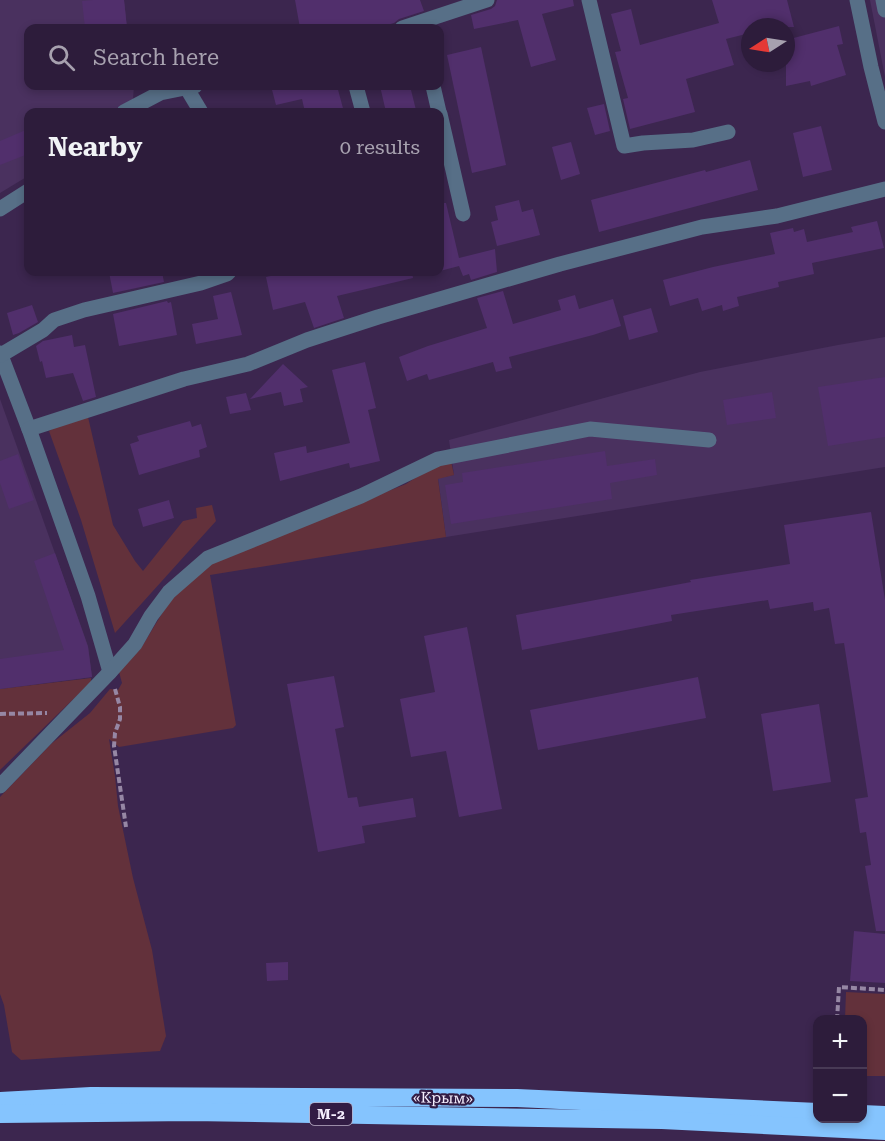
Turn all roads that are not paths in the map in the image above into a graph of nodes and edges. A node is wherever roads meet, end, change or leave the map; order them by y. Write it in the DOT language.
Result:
graph roads {
  1 [pos="488,0"];
  2 [pos="589,0"];
  3 [pos="857,0"];
  4 [pos="883,0"];
  5 [pos="885,10"];
  6 [pos="423,24"];
  7 [pos="173,90"];
  8 [pos="193,90"];
  9 [pos="357,90"];
  10 [pos="434,90"];
  11 [pos="132,108"];
  12 [pos="199,108"];
  13 [pos="362,108"];
  14 [pos="438,108"];
  15 [pos="885,122"];
  16 [pos="728,132"];
  17 [pos="444,133"];
  18 [pos="885,189"];
  19 [pos="24,194"];
  20 [pos="0,209"];
  21 [pos="464,214"];
  22 [pos="221,276"];
  23 [pos="0,354"];
  24 [pos="29,429"];
  25 [pos="709,440"];
  26 [pos="110,672"];
  27 [pos="0,786"];
  28 [pos="0,1101"];
  29 [pos="813,1112"];
  30 [pos="0,1114"];
  31 [pos="867,1114"];
  32 [pos="885,1115"];
  33 [pos="885,1131"];
  1 -- 6 [label="street"];
  2 -- 16 [label="street"];
  3 -- 15 [label="street"];
  4 -- 5 [label="street"];
  7 -- 11 [label="street"];
  8 -- 12 [label="street"];
  9 -- 13 [label="street"];
  10 -- 14 [label="street"];
  17 -- 21 [label="street"];
  18 -- 24 [label="street"];
  19 -- 20 [label="street"];
  22 -- 23 [label="street"];
  23 -- 24 [label="street"];
  24 -- 26 [label="street"];
  25 -- 26 [label="street"];
  26 -- 27 [label="street"];
  28 -- 29 [label="highway"];
  30 -- 33 [label="highway, «Крым» / М-2"];
  31 -- 32 [label="highway"];
}
